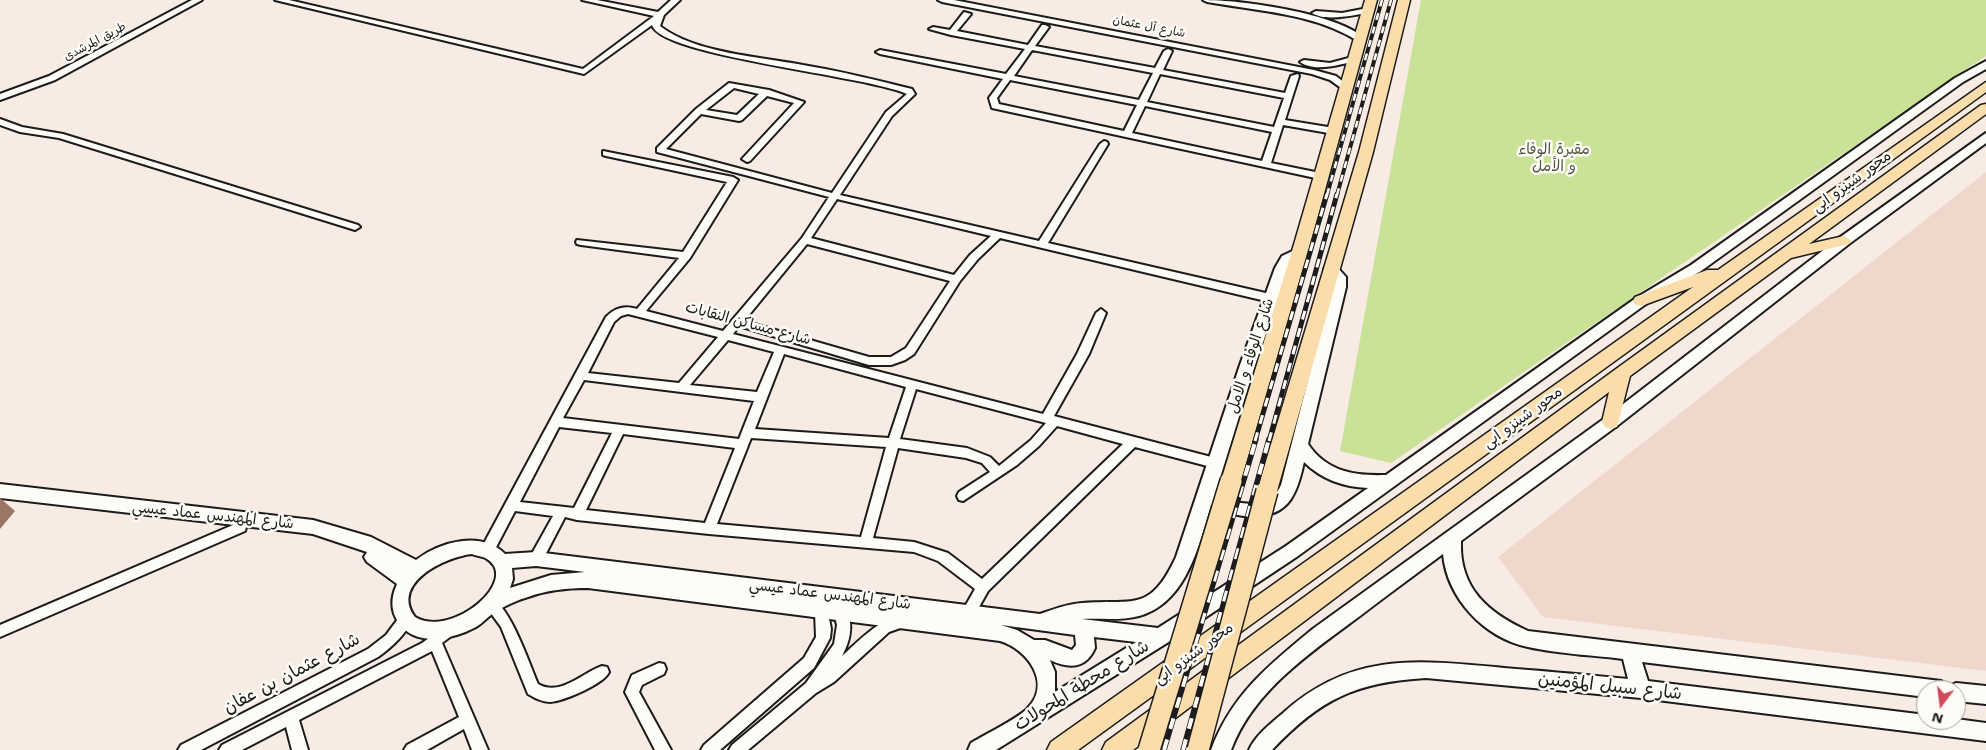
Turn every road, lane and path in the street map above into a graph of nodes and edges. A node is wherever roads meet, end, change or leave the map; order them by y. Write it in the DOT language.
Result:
graph roads {
  1 [pos="198,0"];
  2 [pos="279,0"];
  3 [pos="586,0"];
  4 [pos="676,0"];
  5 [pos="942,0"];
  6 [pos="972,0"];
  7 [pos="1207,0"];
  8 [pos="1244,0"];
  9 [pos="1404,0"];
  10 [pos="1370,5"];
  11 [pos="967,14"];
  12 [pos="659,15"];
  13 [pos="1332,19"];
  14 [pos="1045,27"];
  15 [pos="933,29"];
  16 [pos="951,33"];
  17 [pos="1360,39"];
  18 [pos="1031,47"];
  19 [pos="1168,51"];
  20 [pos="880,52"];
  21 [pos="1356,58"];
  22 [pos="1986,64"];
  23 [pos="1322,69"];
  24 [pos="1158,71"];
  25 [pos="1295,76"];
  26 [pos="1008,77"];
  27 [pos="1986,86"];
  28 [pos="1347,88"];
  29 [pos="766,92"];
  30 [pos="1289,96"];
  31 [pos="0,97"];
  32 [pos="1142,103"];
  33 [pos="1986,108"];
  34 [pos="699,111"];
  35 [pos="0,122"];
  36 [pos="1280,122"];
  37 [pos="1335,128"];
  38 [pos="1126,135"];
  39 [pos="1986,136"];
  40 [pos="1104,144"];
  41 [pos="660,150"];
  42 [pos="606,153"];
  43 [pos="747,159"];
  44 [pos="648,162"];
  45 [pos="1266,164"];
  46 [pos="1320,176"];
  47 [pos="834,196"];
  48 [pos="355,228"];
  49 [pos="999,234"];
  50 [pos="805,240"];
  51 [pos="1844,241"];
  52 [pos="581,242"];
  53 [pos="1044,244"];
  54 [pos="1301,251"];
  55 [pos="1785,254"];
  56 [pos="686,256"];
  57 [pos="1736,265"];
  58 [pos="1331,269"];
  59 [pos="956,279"];
  60 [pos="1270,298"];
  61 [pos="1642,301"];
  62 [pos="640,312"];
  63 [pos="1101,313"];
  64 [pos="736,322"];
  65 [pos="726,334"];
  66 [pos="780,350"];
  67 [pos="1622,373"];
  68 [pos="581,376"];
  69 [pos="912,385"];
  70 [pos="682,387"];
  71 [pos="760,397"];
  72 [pos="1051,419"];
  73 [pos="556,422"];
  74 [pos="1611,422"];
  75 [pos="619,431"];
  76 [pos="744,438"];
  77 [pos="1133,441"];
  78 [pos="893,443"];
  79 [pos="1300,445"];
  80 [pos="1215,463"];
  81 [pos="998,473"];
  82 [pos="1392,481"];
  83 [pos="1208,489"];
  84 [pos="0,491"];
  85 [pos="963,496"];
  86 [pos="0,498"];
  87 [pos="512,506"];
  88 [pos="561,512"];
  89 [pos="577,514"];
  90 [pos="240,527"];
  91 [pos="709,529"];
  92 [pos="1454,537"];
  93 [pos="866,541"];
  94 [pos="494,556"];
  95 [pos="536,559"];
  96 [pos="413,575"];
  97 [pos="983,586"];
  98 [pos="492,604"];
  99 [pos="822,612"];
  100 [pos="969,612"];
  101 [pos="841,613"];
  102 [pos="406,619"];
  103 [pos="905,621"];
  104 [pos="1043,621"];
  105 [pos="1084,627"];
  106 [pos="449,630"];
  107 [pos="0,631"];
  108 [pos="1160,637"];
  109 [pos="435,642"];
  110 [pos="1032,649"];
  111 [pos="1630,652"];
  112 [pos="659,669"];
  113 [pos="602,672"];
  114 [pos="1916,687"];
  115 [pos="811,688"];
  116 [pos="1641,689"];
  117 [pos="1966,693"];
  118 [pos="1986,696"];
  119 [pos="1033,716"];
  120 [pos="291,717"];
  121 [pos="467,720"];
  122 [pos="1986,732"];
  123 [pos="186,750"];
  124 [pos="227,750"];
  125 [pos="300,750"];
  126 [pos="412,750"];
  127 [pos="480,750"];
  128 [pos="663,750"];
  129 [pos="709,750"];
  130 [pos="737,750"];
  131 [pos="978,750"];
  132 [pos="1059,750"];
  133 [pos="1114,750"];
  134 [pos="1149,750"];
  135 [pos="1198,750"];
  136 [pos="1221,750"];
  137 [pos="1259,750"];
  1 -- 31 [label="street, طريق المرشدى"];
  2 -- 12 [label="street"];
  3 -- 12 [label="street"];
  4 -- 12 [label="street"];
  5 -- 23 [label="street, شارع آل عثمان"];
  6 -- 23 [label="street, شارع آل عثمان"];
  7 -- 13 [label="street"];
  8 -- 13 [label="street"];
  9 -- 58 [label="main road"];
  10 -- 13 [label="street"];
  10 -- 17 [label="main road"];
  11 -- 16 [label="street"];
  12 -- 47 [label="street"];
  13 -- 17 [label="street"];
  14 -- 18 [label="street"];
  15 -- 16 [label="street"];
  16 -- 18 [label="street"];
  17 -- 21 [label="main road"];
  18 -- 24 [label="street"];
  18 -- 26 [label="street"];
  19 -- 24 [label="street"];
  20 -- 26 [label="street"];
  21 -- 23 [label="street, شارع آل عثمان"];
  21 -- 28 [label="main road"];
  22 -- 61 [label="street, شارع محطة المحولات"];
  23 -- 28 [label="street, شارع آل عثمان"];
  24 -- 30 [label="street"];
  24 -- 32 [label="street"];
  25 -- 30 [label="street"];
  26 -- 32 [label="street"];
  26 -- 38 [label="street"];
  27 -- 57 [label="main road, محور شينزو ابى"];
  28 -- 37 [label="main road"];
  29 -- 34 [label="street"];
  29 -- 34 [label="street"];
  29 -- 43 [label="street"];
  30 -- 36 [label="street"];
  32 -- 36 [label="street"];
  32 -- 38 [label="street"];
  33 -- 55 [label="main road, محور شينزو ابى"];
  34 -- 41 [label="street"];
  35 -- 48 [label="street"];
  36 -- 37 [label="street"];
  36 -- 45 [label="street"];
  37 -- 46 [label="main road"];
  38 -- 45 [label="street"];
  39 -- 51 [label="street"];
  40 -- 53 [label="street"];
  41 -- 44 [label="street"];
  41 -- 47 [label="street"];
  42 -- 44 [label="street"];
  44 -- 56 [label="street"];
  45 -- 46 [label="street"];
  46 -- 54 [label="main road"];
  47 -- 49 [label="street"];
  47 -- 50 [label="street"];
  49 -- 53 [label="street"];
  49 -- 59 [label="street"];
  50 -- 59 [label="street"];
  50 -- 64 [label="street"];
  51 -- 55 [label="main road"];
  51 -- 74 [label="street"];
  52 -- 56 [label="street"];
  53 -- 60 [label="street"];
  54 -- 60 [label="street, شارع الوفاء و الامل"];
  54 -- 134 [label="main road, bridge"];
  55 -- 67 [label="main road, محور شينزو ابى"];
  56 -- 62 [label="street"];
  57 -- 61 [label="main road"];
  57 -- 132 [label="main road, محور شينزو ابى"];
  58 -- 79 [label="street"];
  58 -- 135 [label="main road, bridge"];
  59 -- 64 [label="street"];
  60 -- 80 [label="street, شارع الوفاء و الامل"];
  61 -- 82 [label="street, شارع محطة المحولات"];
  62 -- 65 [label="street, شارع مساكن النقابات"];
  62 -- 68 [label="street, شارع مساكن النقابات"];
  63 -- 72 [label="street"];
  64 -- 65 [label="street"];
  65 -- 66 [label="street, شارع مساكن النقابات"];
  65 -- 70 [label="street"];
  66 -- 69 [label="street, شارع مساكن النقابات"];
  66 -- 71 [label="street"];
  67 -- 74 [label="main road"];
  67 -- 133 [label="main road, محور شينزو ابى"];
  68 -- 70 [label="street"];
  68 -- 73 [label="street, شارع مساكن النقابات"];
  69 -- 72 [label="street, شارع مساكن النقابات"];
  69 -- 78 [label="street"];
  70 -- 71 [label="street"];
  71 -- 76 [label="street"];
  72 -- 77 [label="street, شارع مساكن النقابات"];
  72 -- 81 [label="street"];
  73 -- 75 [label="street"];
  73 -- 87 [label="street, شارع مساكن النقابات"];
  74 -- 92 [label="street"];
  75 -- 76 [label="street"];
  75 -- 89 [label="street"];
  76 -- 78 [label="street"];
  76 -- 91 [label="street"];
  77 -- 80 [label="street, شارع مساكن النقابات"];
  77 -- 97 [label="street"];
  78 -- 81 [label="street"];
  78 -- 93 [label="street"];
  79 -- 82 [label="street"];
  79 -- 83 [label="street"];
  80 -- 83 [label="street, شارع الوفاء و الامل"];
  81 -- 85 [label="street"];
  82 -- 108 [label="street, شارع محطة المحولات"];
  83 -- 104 [label="street, شارع الوفاء و الامل"];
  84 -- 96 [label="street, شارع المهندس عماد عيسي"];
  86 -- 90 [label="street, شارع المهندس عماد عيسي"];
  87 -- 88 [label="street"];
  87 -- 94 [label="street, شارع مساكن النقابات"];
  88 -- 89 [label="street"];
  88 -- 95 [label="street"];
  89 -- 91 [label="street"];
  90 -- 96 [label="street, شارع المهندس عماد عيسي"];
  90 -- 107 [label="street"];
  91 -- 93 [label="street"];
  92 -- 111 [label="street"];
  92 -- 136 [label="street"];
  93 -- 97 [label="street"];
  94 -- 95 [label="street, شارع المهندس عماد عيسي"];
  94 -- 96 [label="street"];
  94 -- 98 [label="street"];
  95 -- 100 [label="street, شارع المهندس عماد عيسي"];
  96 -- 102 [label="street"];
  97 -- 100 [label="street"];
  98 -- 99 [label="street, شارع المهندس عماد عيسي"];
  98 -- 106 [label="street"];
  98 -- 113 [label="street"];
  99 -- 101 [label="street, شارع المهندس عماد عيسي"];
  99 -- 129 [label="street"];
  100 -- 104 [label="street, شارع المهندس عماد عيسي"];
  101 -- 103 [label="street, شارع المهندس عماد عيسي"];
  101 -- 115 [label="street"];
  102 -- 106 [label="street"];
  102 -- 123 [label="street, شارع عثمان بن عفان"];
  103 -- 110 [label="street, شارع المهندس عماد عيسي"];
  103 -- 115 [label="street"];
  104 -- 105 [label="street, شارع المهندس عماد عيسي"];
  105 -- 108 [label="street, شارع المهندس عماد عيسي"];
  105 -- 110 [label="street"];
  106 -- 109 [label="street"];
  108 -- 119 [label="street, شارع محطة المحولات"];
  109 -- 120 [label="street"];
  109 -- 121 [label="street"];
  110 -- 119 [label="street, شارع المهندس عماد عيسي"];
  111 -- 114 [label="street"];
  111 -- 116 [label="street"];
  112 -- 128 [label="street"];
  115 -- 130 [label="street"];
  116 -- 122 [label="street, شارع سبيل المؤمنين"];
  116 -- 137 [label="street, شارع سبيل المؤمنين"];
  117 -- 118 [label="street"];
  119 -- 131 [label="street, شارع محطة المحولات"];
  120 -- 124 [label="street"];
  120 -- 125 [label="street"];
  121 -- 126 [label="street"];
  121 -- 127 [label="street"];
}
